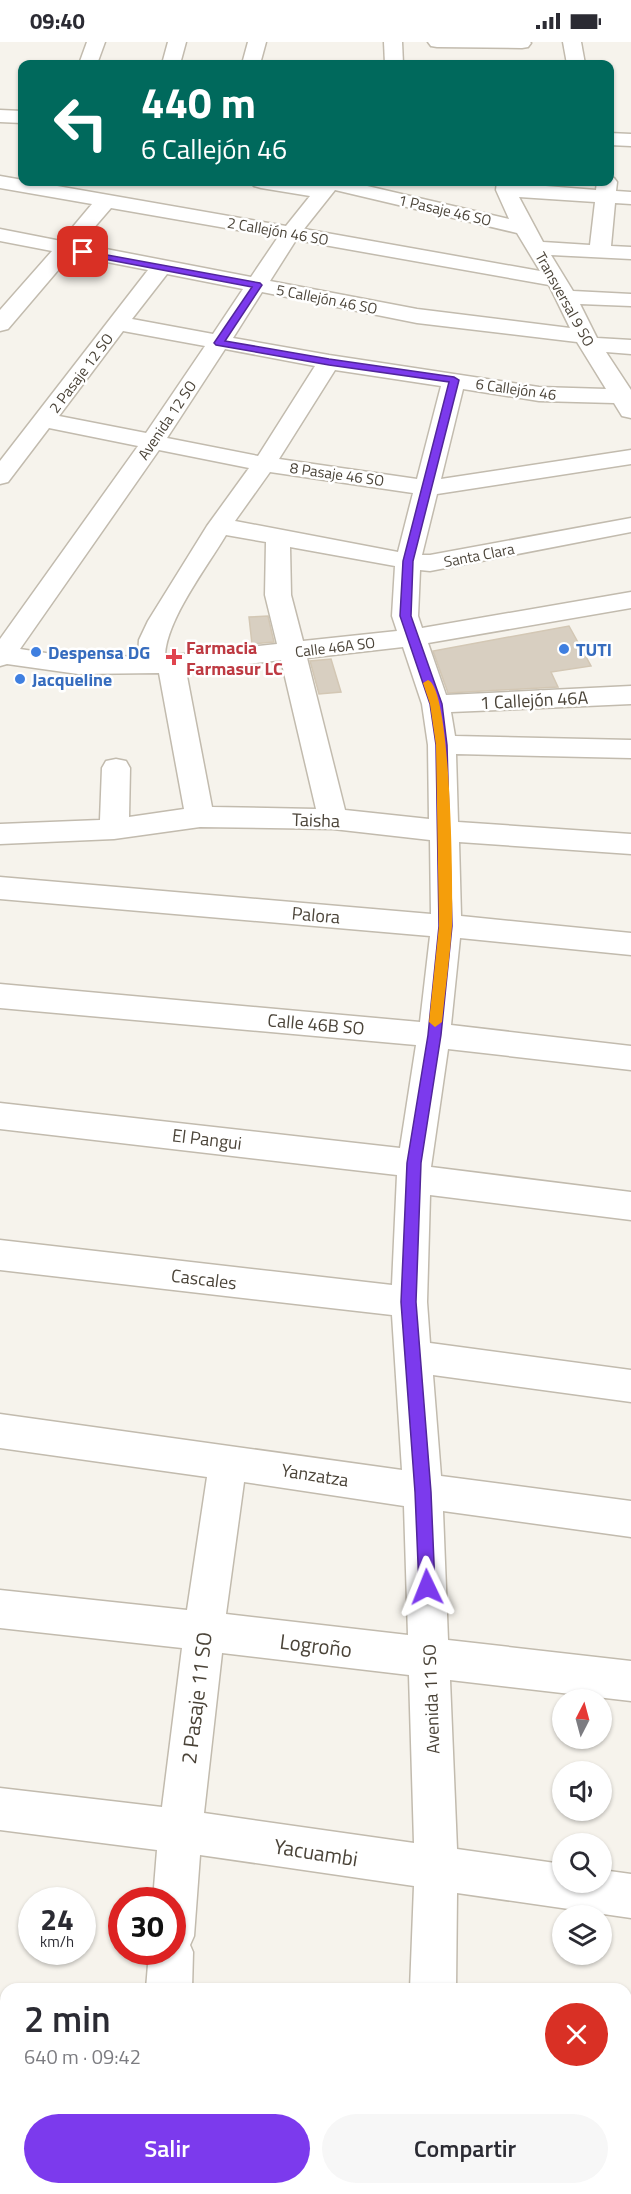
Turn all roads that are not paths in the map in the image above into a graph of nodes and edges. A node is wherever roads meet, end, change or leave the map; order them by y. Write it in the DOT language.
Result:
graph roads {
  1 [pos="96,42"];
  2 [pos="177,42"];
  3 [pos="257,42"];
  4 [pos="393,42"];
  5 [pos="437,42"];
  6 [pos="572,42"];
  7 [pos="524,46"];
  8 [pos="89,60"];
  9 [pos="172,60"];
  10 [pos="252,60"];
  11 [pos="394,60"];
  12 [pos="575,60"];
  13 [pos="0,116"];
  14 [pos="18,117"];
  15 [pos="614,130"];
  16 [pos="631,131"];
  17 [pos="614,139"];
  18 [pos="631,141"];
  19 [pos="9,186"];
  20 [pos="328,186"];
  21 [pos="333,186"];
  22 [pos="507,186"];
  23 [pos="607,189"];
  24 [pos="631,198"];
  25 [pos="106,201"];
  26 [pos="524,229"];
  27 [pos="291,233"];
  28 [pos="0,236"];
  29 [pos="63,248"];
  30 [pos="537,248"];
  31 [pos="600,251"];
  32 [pos="631,253"];
  33 [pos="160,268"];
  34 [pos="257,285"];
  35 [pos="562,289"];
  36 [pos="631,300"];
  37 [pos="118,323"];
  38 [pos="0,324"];
  39 [pos="587,340"];
  40 [pos="219,343"];
  41 [pos="631,346"];
  42 [pos="329,362"];
  43 [pos="454,380"];
  44 [pos="628,403"];
  45 [pos="44,420"];
  46 [pos="153,441"];
  47 [pos="631,457"];
  48 [pos="264,464"];
  49 [pos="0,477"];
  50 [pos="429,488"];
  51 [pos="631,525"];
  52 [pos="219,526"];
  53 [pos="278,538"];
  54 [pos="408,561"];
  55 [pos="631,600"];
  56 [pos="411,638"];
  57 [pos="293,652"];
  58 [pos="0,656"];
  59 [pos="161,665"];
  60 [pos="631,695"];
  61 [pos="436,704"];
  62 [pos="442,745"];
  63 [pos="631,749"];
  64 [pos="116,768"];
  65 [pos="200,817"];
  66 [pos="333,819"];
  67 [pos="114,829"];
  68 [pos="443,831"];
  69 [pos="0,834"];
  70 [pos="631,844"];
  71 [pos="0,888"];
  72 [pos="446,926"];
  73 [pos="631,944"];
  74 [pos="0,996"];
  75 [pos="434,1035"];
  76 [pos="631,1058"];
  77 [pos="0,1116"];
  78 [pos="413,1171"];
  79 [pos="631,1206"];
  80 [pos="0,1255"];
  81 [pos="409,1302"];
  82 [pos="412,1356"];
  83 [pos="631,1386"];
  84 [pos="0,1431"];
  85 [pos="228,1462"];
  86 [pos="423,1492"];
  87 [pos="631,1520"];
  88 [pos="0,1609"];
  89 [pos="203,1630"];
  90 [pos="429,1659"];
  91 [pos="631,1682"];
  92 [pos="0,1809"];
  93 [pos="180,1831"];
  94 [pos="436,1870"];
  95 [pos="176,1887"];
  96 [pos="631,1896"];
  97 [pos="170,1965"];
  98 [pos="169,1983"];
  99 [pos="433,1983"];
  1 -- 8 [label="street"];
  2 -- 9 [label="street"];
  3 -- 10 [label="street"];
  4 -- 11 [label="street"];
  5 -- 7 [label="street"];
  6 -- 12 [label="street"];
  13 -- 14 [label="street"];
  15 -- 16 [label="street"];
  17 -- 18 [label="street"];
  19 -- 25 [label="street, 2 Callejón 46 SO"];
  20 -- 27 [label="street, Avenida 12 SO"];
  21 -- 26 [label="street, 1 Pasaje 46 SO"];
  22 -- 23 [label="street"];
  22 -- 26 [label="street, Transversal 9 SO"];
  23 -- 24 [label="street"];
  23 -- 31 [label="street"];
  25 -- 27 [label="street, 2 Callejón 46 SO"];
  25 -- 29 [label="street"];
  26 -- 30 [label="street, Transversal 9 SO"];
  27 -- 34 [label="street, Avenida 12 SO"];
  27 -- 35 [label="street, 2 Callejón 46 SO"];
  28 -- 29 [label="street, 5 Callejón 46 SO"];
  29 -- 33 [label="street, 5 Callejón 46 SO"];
  29 -- 38 [label="street"];
  30 -- 31 [label="street"];
  30 -- 35 [label="street, Transversal 9 SO"];
  31 -- 32 [label="street"];
  33 -- 34 [label="street, 5 Callejón 46 SO"];
  33 -- 37 [label="street, 2 Pasaje 12 SO"];
  34 -- 39 [label="street, 5 Callejón 46 SO"];
  34 -- 40 [label="street, Avenida 12 SO"];
  35 -- 36 [label="street, 2 Callejón 46 SO"];
  35 -- 39 [label="street, Transversal 9 SO"];
  37 -- 40 [label="street, 6 Callejón 46"];
  37 -- 45 [label="street, 2 Pasaje 12 SO"];
  39 -- 41 [label="street, 5 Callejón 46 SO"];
  39 -- 44 [label="street, Transversal 9 SO"];
  40 -- 42 [label="street, 6 Callejón 46"];
  40 -- 46 [label="street, Avenida 12 SO"];
  42 -- 43 [label="street, 6 Callejón 46"];
  42 -- 48 [label="street"];
  43 -- 44 [label="street, 6 Callejón 46"];
  43 -- 50 [label="street, Avenida 11 SO"];
  45 -- 46 [label="street, 8 Pasaje 46 SO"];
  45 -- 49 [label="street, 2 Pasaje 12 SO"];
  46 -- 48 [label="street, 8 Pasaje 46 SO"];
  46 -- 58 [label="street, Avenida 12 SO"];
  47 -- 50 [label="street, 8 Pasaje 46 SO"];
  48 -- 50 [label="street, 8 Pasaje 46 SO"];
  48 -- 52 [label="street"];
  50 -- 54 [label="street, Avenida 11 SO"];
  51 -- 54 [label="street, Santa Clara"];
  52 -- 53 [label="street, Santa Clara"];
  52 -- 59 [label="street"];
  53 -- 54 [label="street, Santa Clara"];
  53 -- 57 [label="street"];
  54 -- 56 [label="street, Avenida 11 SO"];
  55 -- 56 [label="street, Calle 46A SO"];
  56 -- 57 [label="street, Calle 46A SO"];
  56 -- 61 [label="street, Avenida 11 SO"];
  57 -- 59 [label="street, Calle 46A SO"];
  57 -- 66 [label="street"];
  58 -- 59 [label="street, Calle 46A SO"];
  59 -- 65 [label="street"];
  60 -- 61 [label="street, 1 Callejón 46A"];
  61 -- 62 [label="street, Avenida 11 SO"];
  62 -- 63 [label="street"];
  62 -- 68 [label="street, Avenida 11 SO"];
  64 -- 67 [label="street"];
  65 -- 66 [label="street, Taisha"];
  65 -- 67 [label="street, Taisha"];
  66 -- 68 [label="street, Taisha"];
  67 -- 69 [label="street, Taisha"];
  68 -- 70 [label="street, Taisha"];
  68 -- 72 [label="street, Avenida 11 SO"];
  71 -- 72 [label="street, Palora"];
  72 -- 73 [label="street, Palora"];
  72 -- 75 [label="street, Avenida 11 SO"];
  74 -- 75 [label="street, Calle 46B SO"];
  75 -- 76 [label="street, Calle 46B SO"];
  75 -- 78 [label="street, Avenida 11 SO"];
  77 -- 78 [label="street, El Pangui"];
  78 -- 79 [label="street, El Pangui"];
  78 -- 81 [label="street, Avenida 11 SO"];
  80 -- 81 [label="street, Cascales"];
  81 -- 82 [label="street, Avenida 11 SO"];
  82 -- 83 [label="street"];
  82 -- 86 [label="street, Avenida 11 SO"];
  84 -- 85 [label="street, Yanzatza"];
  85 -- 86 [label="street, Yanzatza"];
  85 -- 89 [label="street, 2 Pasaje 11 SO"];
  86 -- 87 [label="street, Yanzatza"];
  86 -- 90 [label="street, Avenida 11 SO"];
  88 -- 89 [label="street, Logroño"];
  89 -- 90 [label="street, Logroño"];
  89 -- 93 [label="street, 2 Pasaje 11 SO"];
  90 -- 91 [label="street, Logroño"];
  90 -- 94 [label="street, Avenida 11 SO"];
  92 -- 93 [label="street, Yacuambi"];
  93 -- 94 [label="street, Yacuambi"];
  93 -- 95 [label="street, 2 Pasaje 11 SO"];
  94 -- 96 [label="street, Yacuambi"];
  94 -- 99 [label="street, Avenida 11 SO"];
  97 -- 98 [label="street"];
}
